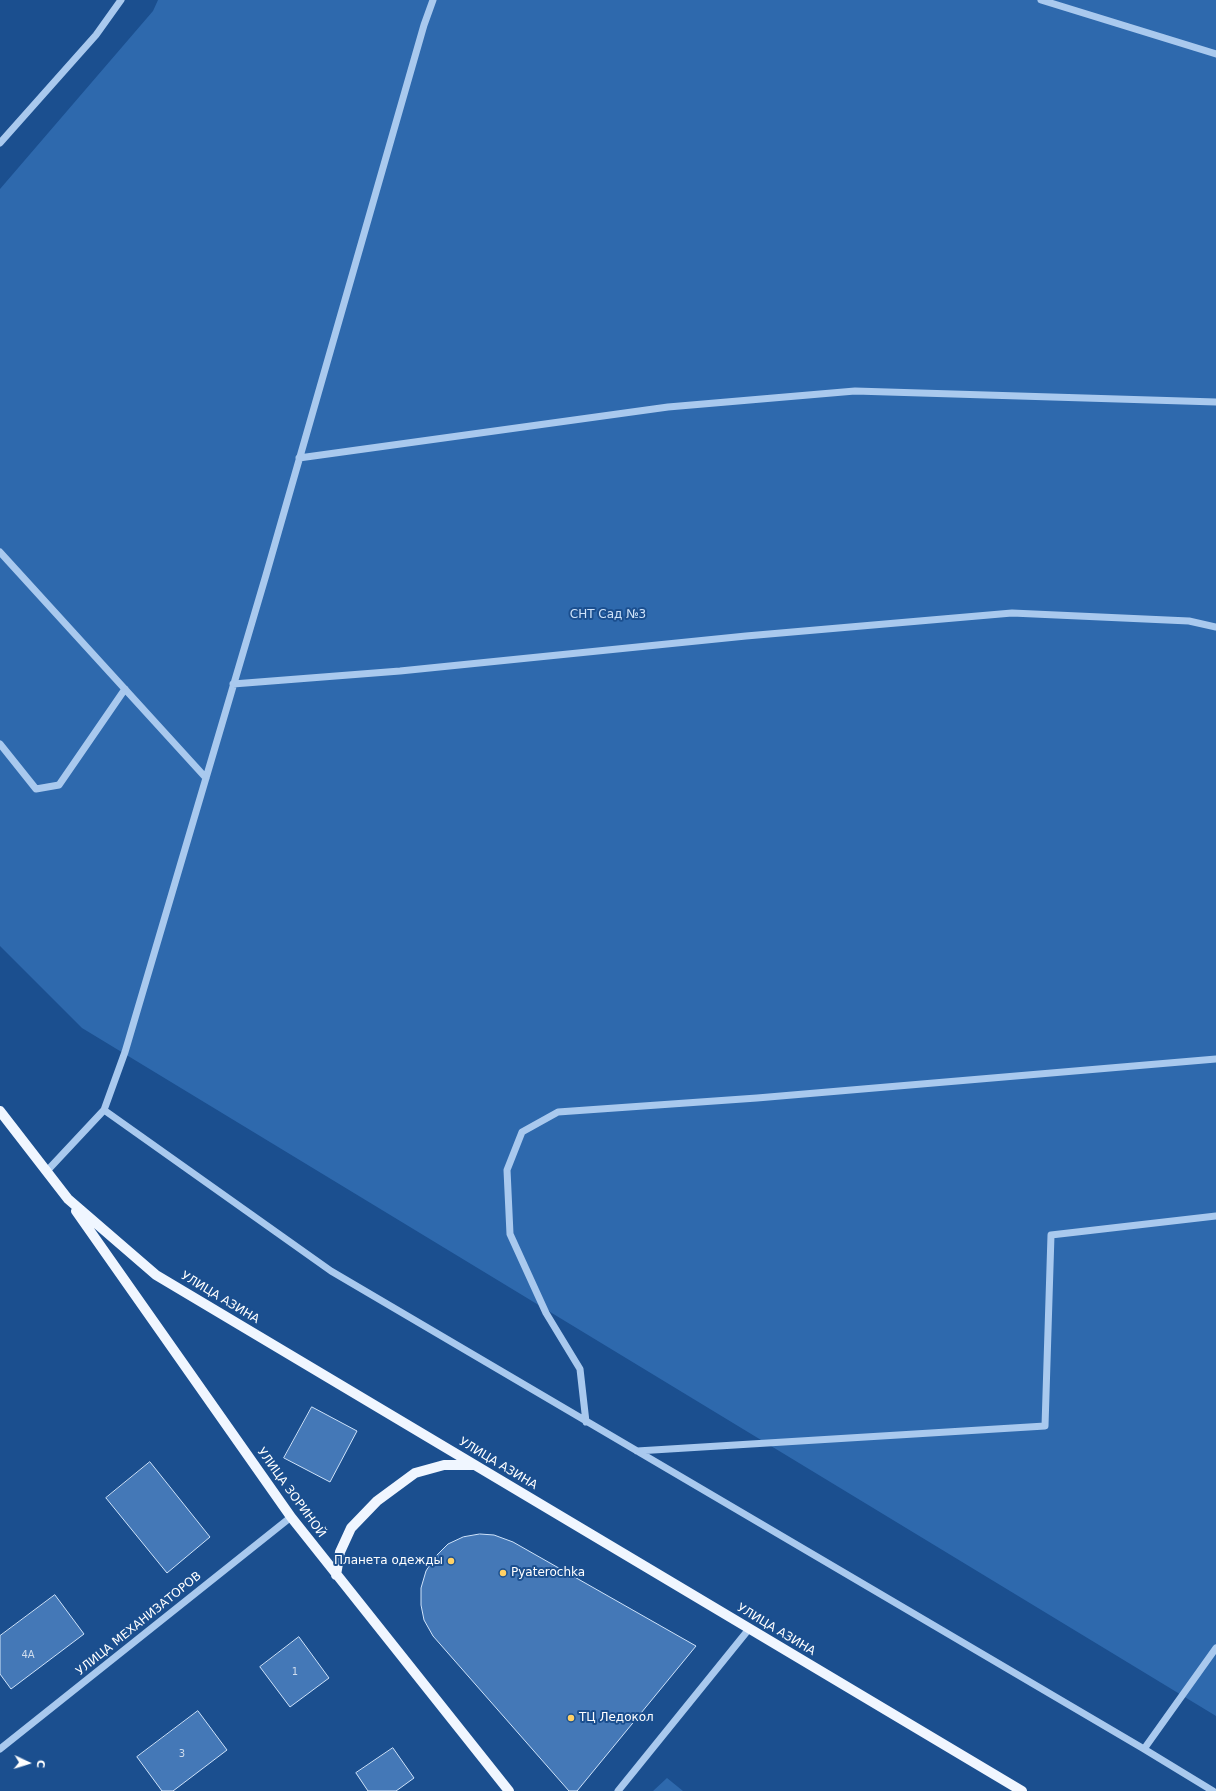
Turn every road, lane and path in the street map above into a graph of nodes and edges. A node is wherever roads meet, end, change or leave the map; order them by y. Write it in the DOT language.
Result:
graph roads {
  1 [pos="121,0"];
  2 [pos="433,0"];
  3 [pos="1041,0"];
  4 [pos="1216,54"];
  5 [pos="0,143"];
  6 [pos="1216,402"];
  7 [pos="300,458"];
  8 [pos="0,552"];
  9 [pos="1216,627"];
  10 [pos="233,684"];
  11 [pos="125,689"];
  12 [pos="0,744"];
  13 [pos="206,778"];
  14 [pos="1216,1059"];
  15 [pos="104,1110"];
  16 [pos="0,1111"];
  17 [pos="46,1172"];
  18 [pos="68,1199"];
  19 [pos="1216,1216"];
  20 [pos="586,1422"];
  21 [pos="637,1451"];
  22 [pos="474,1465"];
  23 [pos="291,1517"];
  24 [pos="336,1575"];
  25 [pos="749,1629"];
  26 [pos="1216,1648"];
  27 [pos="0,1749"];
  28 [pos="1144,1749"];
  29 [pos="509,1791"];
  30 [pos="618,1791"];
  31 [pos="1022,1791"];
  32 [pos="1213,1791"];
  1 -- 5 [label="street"];
  2 -- 7 [label="street"];
  3 -- 4 [label="street"];
  6 -- 7 [label="street"];
  7 -- 10 [label="street"];
  8 -- 11 [label="street"];
  9 -- 10 [label="street"];
  10 -- 13 [label="street"];
  11 -- 12 [label="street"];
  11 -- 13 [label="street"];
  13 -- 15 [label="street"];
  14 -- 20 [label="street"];
  15 -- 17 [label="street"];
  15 -- 20 [label="street"];
  16 -- 17 [label="main road, УЛИЦА АЗИНА"];
  17 -- 18 [label="main road, УЛИЦА АЗИНА"];
  18 -- 22 [label="main road, УЛИЦА АЗИНА"];
  18 -- 23 [label="main road, УЛИЦА ЗОРИНОЙ"];
  19 -- 21 [label="street"];
  20 -- 21 [label="street"];
  21 -- 28 [label="street"];
  22 -- 24 [label="main road"];
  22 -- 25 [label="main road, УЛИЦА АЗИНА"];
  23 -- 24 [label="main road, УЛИЦА ЗОРИНОЙ"];
  23 -- 27 [label="street, УЛИЦА МЕХАНИЗАТОРОВ"];
  24 -- 29 [label="main road, УЛИЦА ЗОРИНОЙ"];
  25 -- 30 [label="street"];
  25 -- 31 [label="main road, УЛИЦА АЗИНА"];
  26 -- 28 [label="street"];
  28 -- 32 [label="street"];
}
